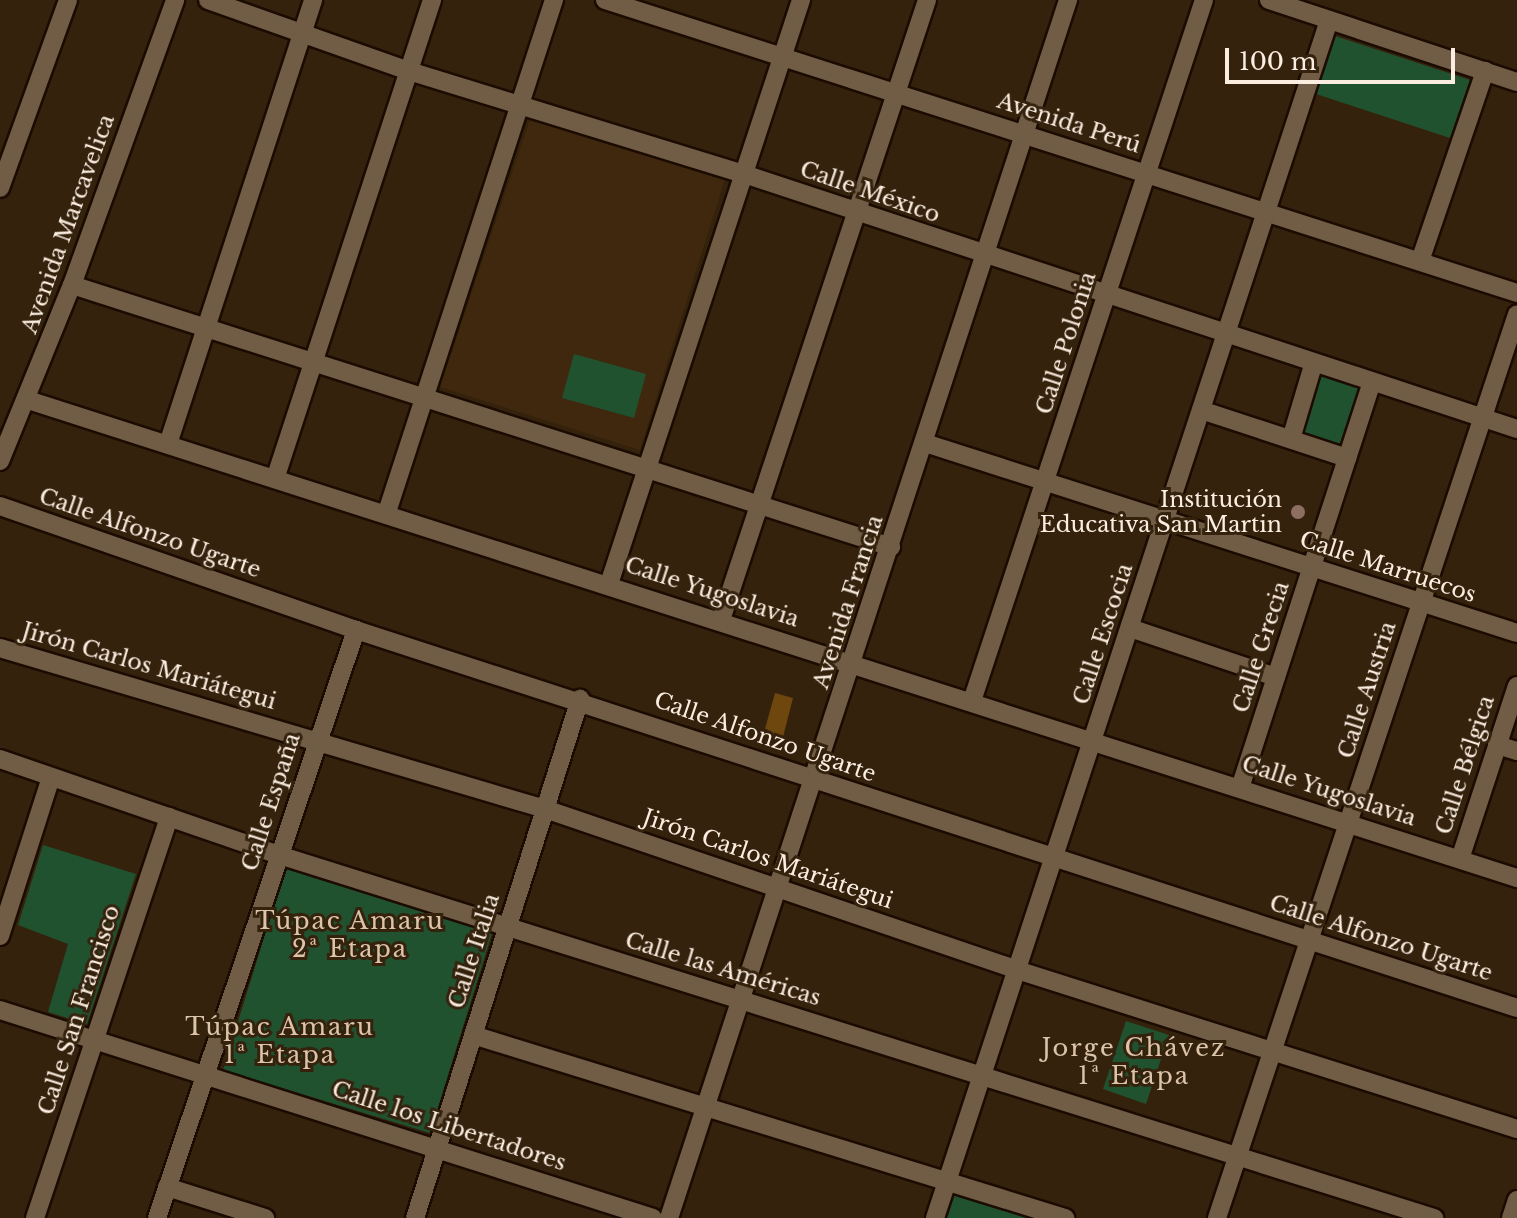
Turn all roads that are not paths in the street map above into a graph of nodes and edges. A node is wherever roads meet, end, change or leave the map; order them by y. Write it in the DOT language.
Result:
graph roads {
  1 [pos="68,0"];
  2 [pos="175,0"];
  3 [pos="208,0"];
  4 [pos="313,0"];
  5 [pos="432,0"];
  6 [pos="554,0"];
  7 [pos="605,0"];
  8 [pos="801,0"];
  9 [pos="927,0"];
  10 [pos="1068,0"];
  11 [pos="1204,0"];
  12 [pos="1269,0"];
  13 [pos="1329,20"];
  14 [pos="302,35"];
  15 [pos="783,55"];
  16 [pos="409,71"];
  17 [pos="1485,71"];
  18 [pos="1517,82"];
  19 [pos="896,92"];
  20 [pos="520,106"];
  21 [pos="1026,134"];
  22 [pos="1147,173"];
  23 [pos="744,174"];
  24 [pos="0,188"];
  25 [pos="856,212"];
  26 [pos="1265,212"];
  27 [pos="985,256"];
  28 [pos="1420,261"];
  29 [pos="72,285"];
  30 [pos="1517,293"];
  31 [pos="1106,297"];
  32 [pos="1517,314"];
  33 [pos="207,324"];
  34 [pos="1224,336"];
  35 [pos="314,359"];
  36 [pos="1313,365"];
  37 [pos="1371,384"];
  38 [pos="425,395"];
  39 [pos="28,400"];
  40 [pos="1201,410"];
  41 [pos="1482,418"];
  42 [pos="1517,429"];
  43 [pos="1291,439"];
  44 [pos="169,441"];
  45 [pos="925,443"];
  46 [pos="1347,458"];
  47 [pos="0,461"];
  48 [pos="647,467"];
  49 [pos="276,476"];
  50 [pos="1045,481"];
  51 [pos="759,504"];
  52 [pos="0,506"];
  53 [pos="387,512"];
  54 [pos="1165,520"];
  55 [pos="891,547"];
  56 [pos="1312,567"];
  57 [pos="609,584"];
  58 [pos="1421,602"];
  59 [pos="721,620"];
  60 [pos="1130,628"];
  61 [pos="356,630"];
  62 [pos="1517,633"];
  63 [pos="0,648"];
  64 [pos="853,663"];
  65 [pos="1276,677"];
  66 [pos="1517,686"];
  67 [pos="580,699"];
  68 [pos="972,701"];
  69 [pos="317,740"];
  70 [pos="1093,740"];
  71 [pos="1497,745"];
  72 [pos="1517,751"];
  73 [pos="0,759"];
  74 [pos="51,777"];
  75 [pos="814,779"];
  76 [pos="1240,788"];
  77 [pos="545,809"];
  78 [pos="169,817"];
  79 [pos="1348,823"];
  80 [pos="279,855"];
  81 [pos="1055,857"];
  82 [pos="1460,859"];
  83 [pos="1517,878"];
  84 [pos="777,887"];
  85 [pos="507,927"];
  86 [pos="0,936"];
  87 [pos="1309,940"];
  88 [pos="1017,970"];
  89 [pos="743,1000"];
  90 [pos="1517,1008"];
  91 [pos="0,1010"];
  92 [pos="473,1035"];
  93 [pos="95,1039"];
  94 [pos="1272,1051"];
  95 [pos="205,1075"];
  96 [pos="982,1077"];
  97 [pos="705,1108"];
  98 [pos="1517,1129"];
  99 [pos="438,1146"];
  100 [pos="1238,1156"];
  101 [pos="946,1182"];
  102 [pos="167,1187"];
  103 [pos="1517,1200"];
  104 [pos="35,1218"];
  105 [pos="157,1218"];
  106 [pos="265,1218"];
  107 [pos="415,1218"];
  108 [pos="653,1218"];
  109 [pos="669,1218"];
  110 [pos="935,1218"];
  111 [pos="1065,1218"];
  112 [pos="1217,1218"];
  113 [pos="1434,1218"];
  114 [pos="1511,1218"];
  1 -- 24 [label="street"];
  2 -- 29 [label="street, Avenida Marcavelica"];
  3 -- 14 [label="street, Calle México"];
  4 -- 14 [label="street"];
  5 -- 16 [label="street"];
  6 -- 20 [label="street"];
  7 -- 15 [label="street, Avenida Perú"];
  8 -- 15 [label="street"];
  9 -- 19 [label="street"];
  10 -- 21 [label="street, Avenida Francia"];
  11 -- 22 [label="street, Calle Polonia"];
  12 -- 13 [label="street"];
  13 -- 17 [label="street"];
  13 -- 26 [label="street, Calle Escocia"];
  14 -- 16 [label="street, Calle México"];
  14 -- 33 [label="street"];
  15 -- 19 [label="street, Avenida Perú"];
  15 -- 23 [label="street"];
  16 -- 20 [label="street, Calle México"];
  16 -- 35 [label="street"];
  17 -- 18 [label="street"];
  17 -- 28 [label="street"];
  19 -- 21 [label="street, Avenida Perú"];
  19 -- 25 [label="street"];
  20 -- 23 [label="street, Calle México"];
  20 -- 38 [label="street"];
  21 -- 22 [label="street, Avenida Perú"];
  21 -- 27 [label="street, Avenida Francia"];
  22 -- 26 [label="street, Avenida Perú"];
  22 -- 31 [label="street, Calle Polonia"];
  23 -- 25 [label="street, Calle México"];
  23 -- 48 [label="street"];
  25 -- 27 [label="street, Calle México"];
  25 -- 51 [label="street"];
  26 -- 28 [label="street, Avenida Perú"];
  26 -- 34 [label="street, Calle Escocia"];
  27 -- 31 [label="street, Calle México"];
  27 -- 45 [label="street, Avenida Francia"];
  28 -- 30 [label="street, Avenida Perú"];
  29 -- 33 [label="street"];
  29 -- 39 [label="street, Avenida Marcavelica"];
  31 -- 34 [label="street, Calle México"];
  31 -- 50 [label="street, Calle Polonia"];
  32 -- 41 [label="street, Calle Austria"];
  33 -- 35 [label="street"];
  33 -- 44 [label="street"];
  34 -- 36 [label="street, Calle México"];
  34 -- 40 [label="street, Calle Escocia"];
  35 -- 38 [label="street"];
  35 -- 49 [label="street"];
  36 -- 37 [label="street, Calle México"];
  36 -- 43 [label="street"];
  37 -- 41 [label="street, Calle México"];
  37 -- 46 [label="street, Calle Grecia"];
  38 -- 48 [label="street"];
  38 -- 53 [label="street"];
  39 -- 44 [label="street, Calle Yugoslavia"];
  39 -- 47 [label="street, Avenida Marcavelica"];
  40 -- 43 [label="street"];
  40 -- 54 [label="street, Calle Escocia"];
  41 -- 42 [label="street, Calle México"];
  41 -- 58 [label="street, Calle Austria"];
  43 -- 46 [label="street"];
  44 -- 49 [label="street, Calle Yugoslavia"];
  45 -- 50 [label="street, Calle Marruecos"];
  45 -- 55 [label="street, Avenida Francia"];
  46 -- 56 [label="street, Calle Grecia"];
  48 -- 51 [label="street"];
  48 -- 57 [label="street"];
  49 -- 53 [label="street, Calle Yugoslavia"];
  50 -- 54 [label="street, Calle Marruecos"];
  50 -- 68 [label="street, Calle Polonia"];
  51 -- 55 [label="street"];
  51 -- 59 [label="street"];
  52 -- 61 [label="street, Calle Alfonzo Ugarte"];
  53 -- 57 [label="street, Calle Yugoslavia"];
  54 -- 56 [label="street, Calle Marruecos"];
  54 -- 60 [label="street, Calle Escocia"];
  55 -- 64 [label="street, Avenida Francia"];
  56 -- 58 [label="street, Calle Marruecos"];
  56 -- 65 [label="street, Calle Grecia"];
  57 -- 59 [label="street, Calle Yugoslavia"];
  58 -- 62 [label="street, Calle Marruecos"];
  58 -- 79 [label="street, Calle Austria"];
  59 -- 64 [label="street, Calle Yugoslavia"];
  60 -- 65 [label="street"];
  60 -- 70 [label="street, Calle Escocia"];
  61 -- 67 [label="street, Calle Alfonzo Ugarte"];
  61 -- 69 [label="street, Calle España"];
  63 -- 69 [label="street, Jirón Carlos Mariátegui"];
  64 -- 68 [label="street, Calle Yugoslavia"];
  64 -- 75 [label="street, Avenida Francia"];
  65 -- 76 [label="street, Calle Grecia"];
  66 -- 71 [label="street, Calle Bélgica"];
  67 -- 75 [label="street, Calle Alfonzo Ugarte"];
  67 -- 77 [label="street, Calle Italia"];
  68 -- 70 [label="street, Calle Yugoslavia"];
  69 -- 77 [label="street, Jirón Carlos Mariátegui"];
  69 -- 80 [label="street, Calle España"];
  70 -- 76 [label="street, Calle Yugoslavia"];
  70 -- 81 [label="street, Calle Escocia"];
  71 -- 72 [label="street"];
  71 -- 82 [label="street, Calle Bélgica"];
  73 -- 74 [label="street, Calle las Américas"];
  74 -- 78 [label="street, Calle las Américas"];
  74 -- 86 [label="street"];
  75 -- 81 [label="street, Calle Alfonzo Ugarte"];
  75 -- 84 [label="street, Avenida Francia"];
  76 -- 79 [label="street, Calle Yugoslavia"];
  77 -- 84 [label="street, Jirón Carlos Mariátegui"];
  77 -- 85 [label="street, Calle Italia"];
  78 -- 80 [label="street, Calle las Américas"];
  78 -- 93 [label="street, Calle San Francisco"];
  79 -- 82 [label="street, Calle Yugoslavia"];
  79 -- 87 [label="street, Calle Austria"];
  80 -- 85 [label="street, Calle las Américas"];
  80 -- 95 [label="street, Calle España"];
  81 -- 87 [label="street, Calle Alfonzo Ugarte"];
  81 -- 88 [label="street, Calle Escocia"];
  82 -- 83 [label="street, Calle Yugoslavia"];
  84 -- 88 [label="street, Jirón Carlos Mariátegui"];
  84 -- 89 [label="street, Avenida Francia"];
  85 -- 89 [label="street, Calle las Américas"];
  85 -- 92 [label="street, Calle Italia"];
  87 -- 90 [label="street, Calle Alfonzo Ugarte"];
  87 -- 94 [label="street, Calle Austria"];
  88 -- 94 [label="street, Jirón Carlos Mariátegui"];
  88 -- 96 [label="street, Calle Escocia"];
  89 -- 96 [label="street, Calle las Américas"];
  89 -- 97 [label="street, Avenida Francia"];
  91 -- 93 [label="street, Calle los Libertadores"];
  92 -- 97 [label="street"];
  92 -- 99 [label="street, Calle Italia"];
  93 -- 95 [label="street, Calle los Libertadores"];
  93 -- 104 [label="street, Calle San Francisco"];
  94 -- 98 [label="street, Jirón Carlos Mariátegui"];
  94 -- 100 [label="street, Calle Austria"];
  95 -- 99 [label="street, Calle los Libertadores"];
  95 -- 102 [label="street, Calle España"];
  96 -- 100 [label="street, Calle las Américas"];
  96 -- 101 [label="street, Calle Escocia"];
  97 -- 101 [label="street"];
  97 -- 109 [label="street, Avenida Francia"];
  99 -- 107 [label="street, Calle Italia"];
  99 -- 108 [label="street, Calle los Libertadores"];
  100 -- 112 [label="street, Calle Austria"];
  100 -- 113 [label="street, Calle las Américas"];
  101 -- 110 [label="street, Calle Escocia"];
  101 -- 111 [label="street"];
  102 -- 105 [label="street, Calle España"];
  102 -- 106 [label="street"];
  103 -- 114 [label="street"];
}
